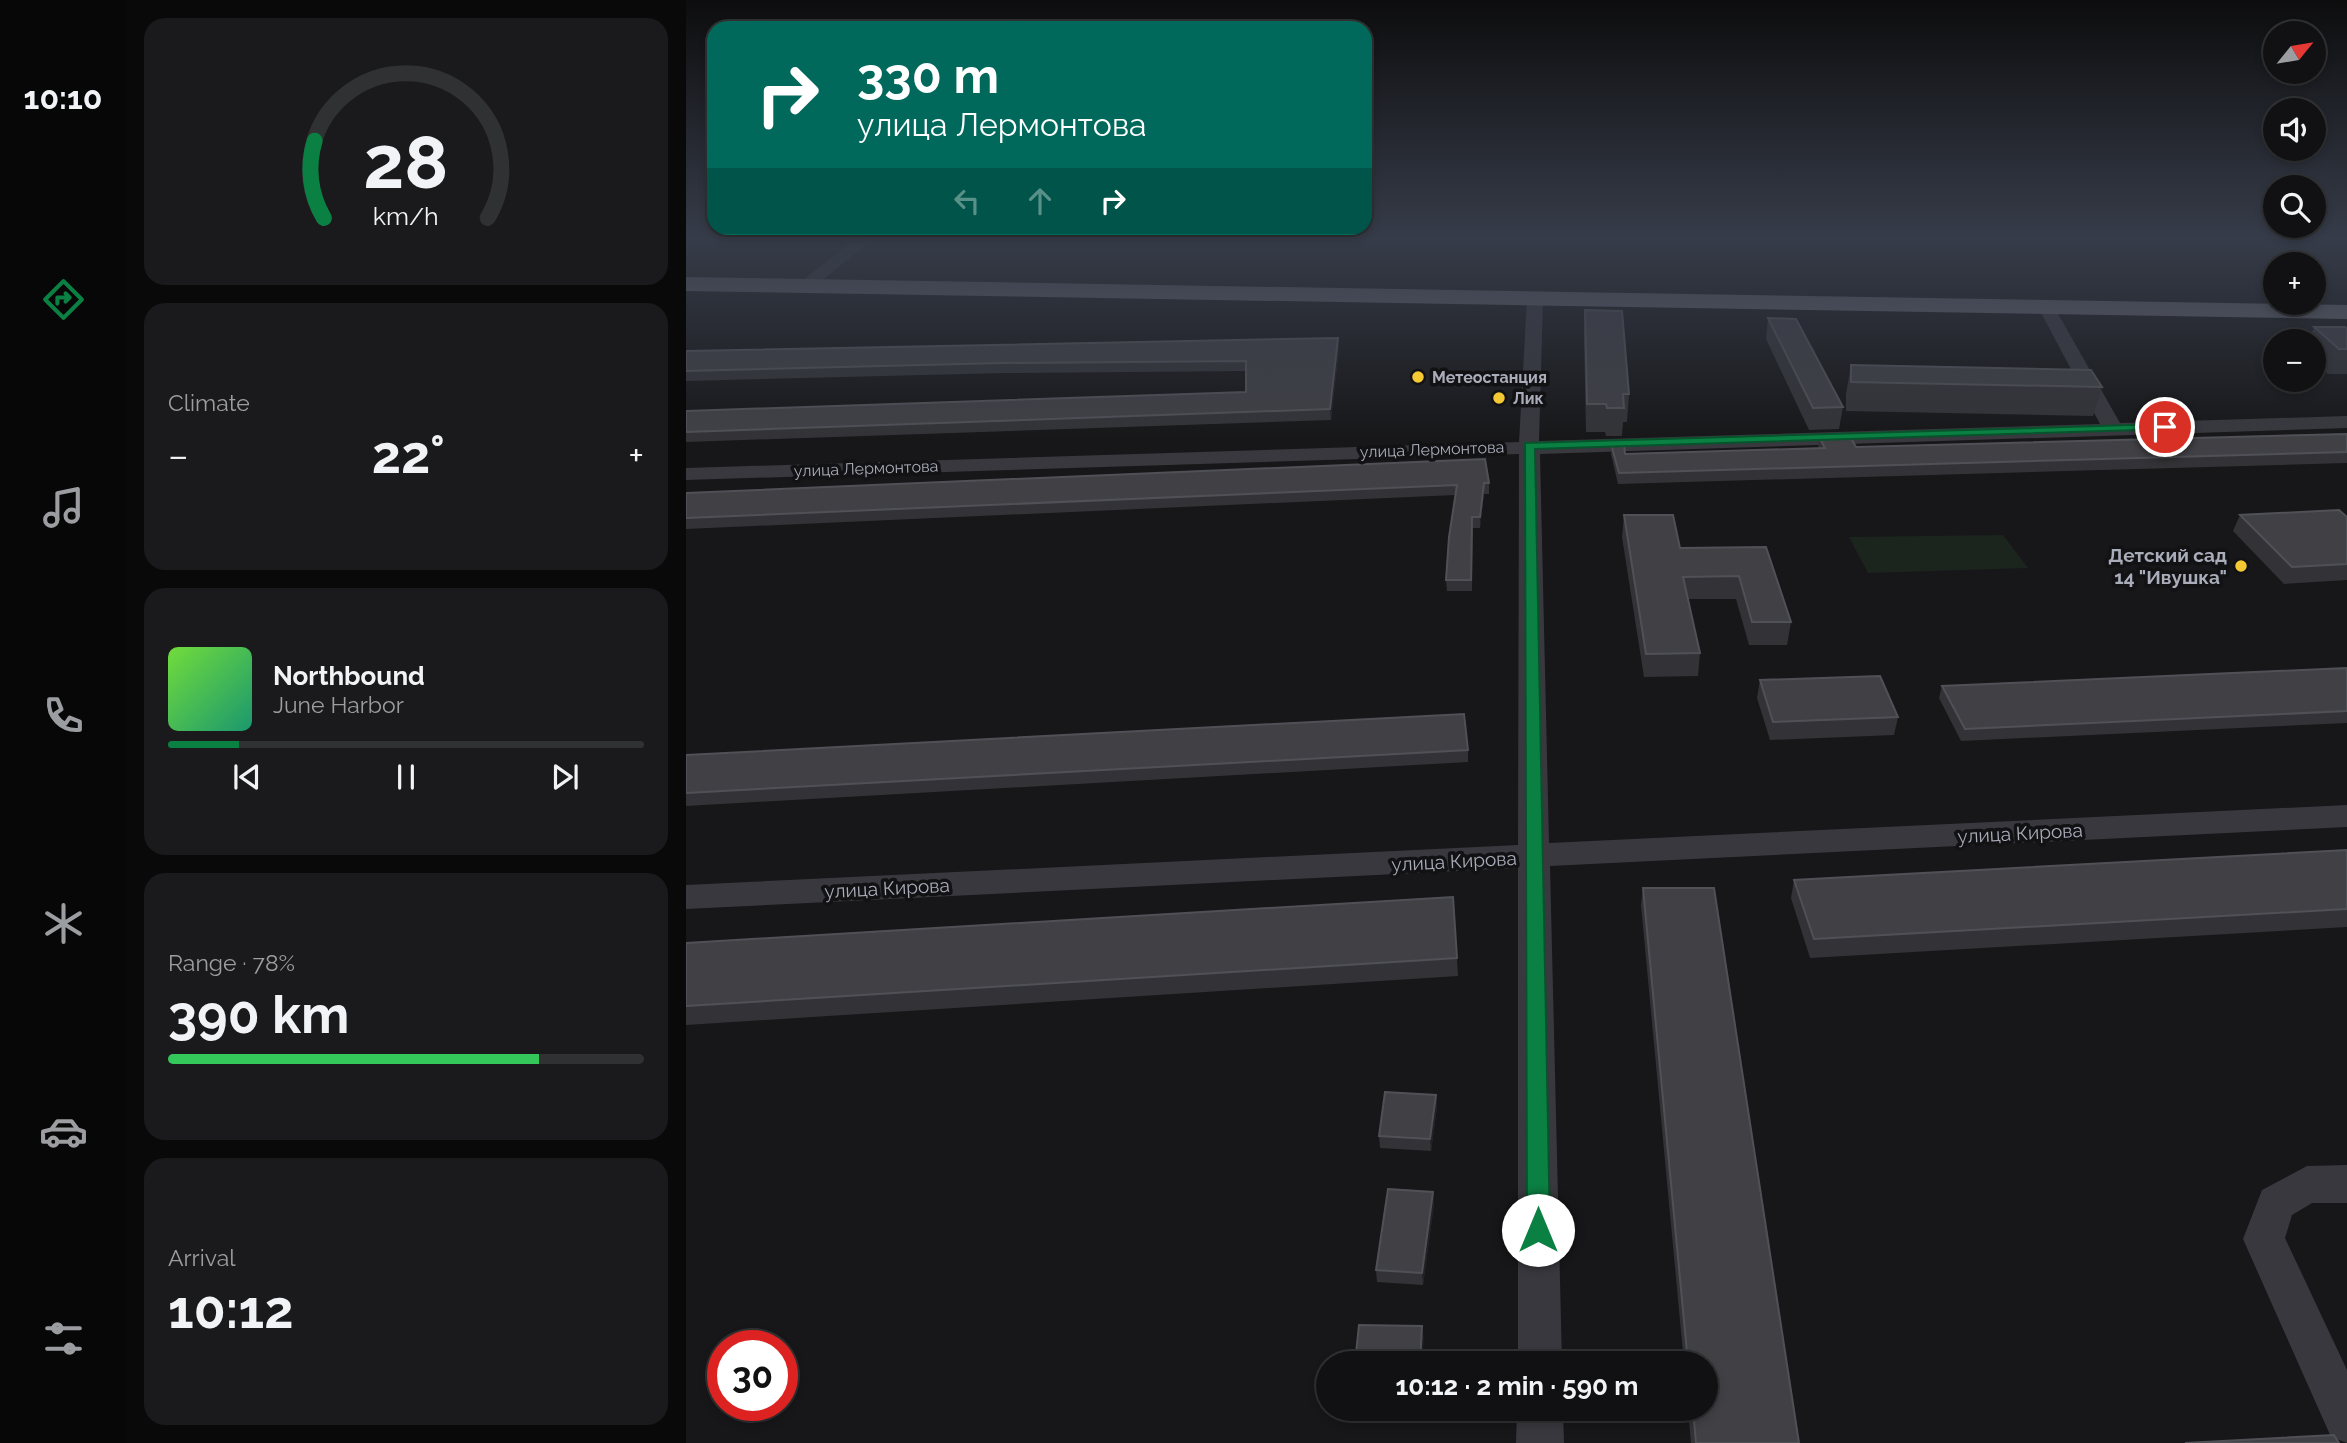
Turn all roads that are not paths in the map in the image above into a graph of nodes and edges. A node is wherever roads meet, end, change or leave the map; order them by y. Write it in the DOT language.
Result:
graph roads {
  1 [pos="1535,305"];
  2 [pos="2046,305"];
  3 [pos="2096,305"];
  4 [pos="2347,312"];
  5 [pos="2347,422"];
  6 [pos="2113,429"];
  7 [pos="1530,445"];
  8 [pos="686,474"];
  9 [pos="2347,817"];
  10 [pos="1535,858"];
  11 [pos="686,897"];
  12 [pos="2347,1184"];
  13 [pos="1540,1351"];
  14 [pos="1540,1421"];
  15 [pos="2347,1421"];
  16 [pos="1540,1443"];
  1 -- 7 [label="street"];
  2 -- 6 [label="street"];
  3 -- 4 [label="highway"];
  5 -- 6 [label="street, улица Лермонтова"];
  6 -- 7 [label="street, улица Лермонтова"];
  7 -- 8 [label="street, улица Лермонтова"];
  7 -- 10 [label="street"];
  9 -- 10 [label="street, улица Кирова"];
  10 -- 11 [label="street, улица Кирова"];
  10 -- 13 [label="street"];
  12 -- 15 [label="street"];
  14 -- 16 [label="street"];
}
